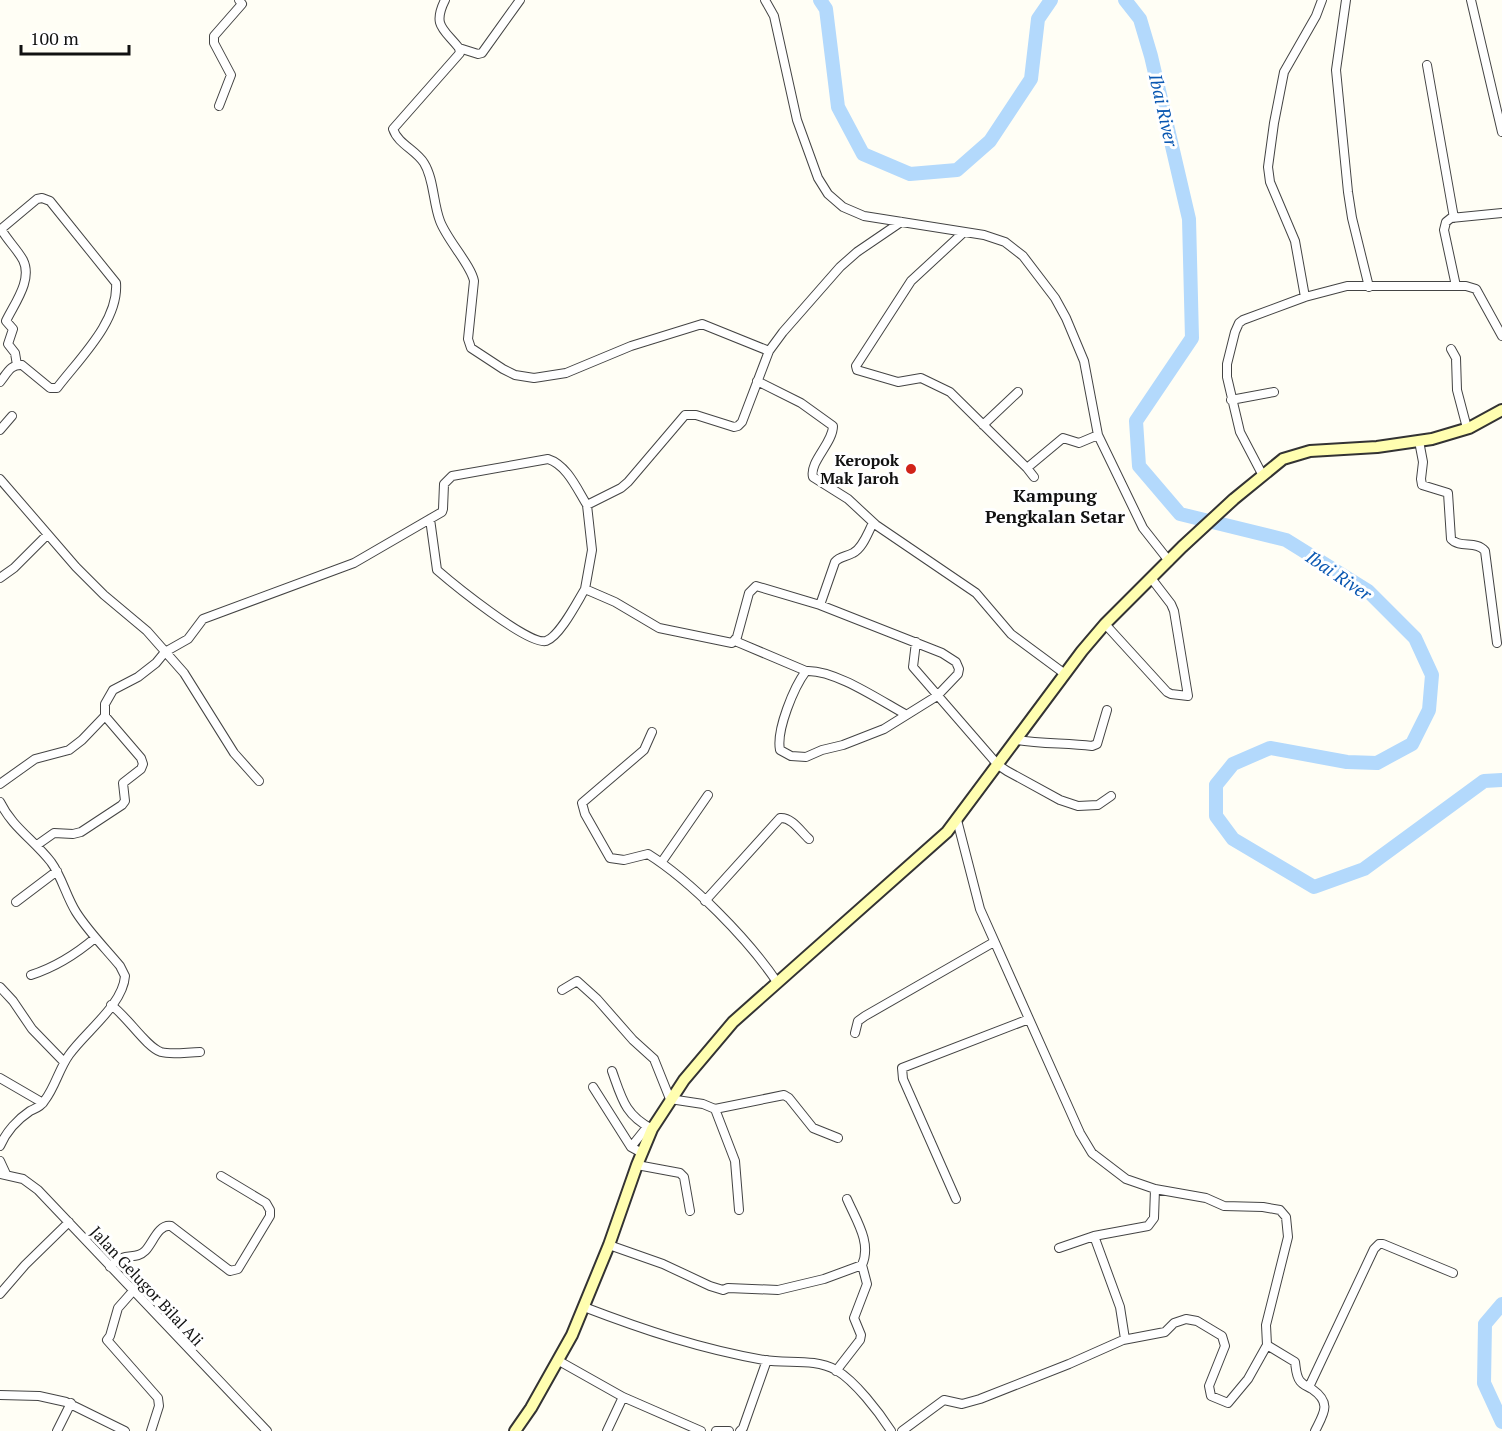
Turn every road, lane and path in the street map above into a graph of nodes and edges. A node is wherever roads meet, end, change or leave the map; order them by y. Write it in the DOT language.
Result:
graph roads {
  1 [pos="239,0"];
  2 [pos="445,0"];
  3 [pos="520,0"];
  4 [pos="765,0"];
  5 [pos="1322,0"];
  6 [pos="1346,0"];
  7 [pos="1471,0"];
  8 [pos="459,48"];
  9 [pos="1427,65"];
  10 [pos="219,106"];
  11 [pos="1502,132"];
  12 [pos="1502,213"];
  13 [pos="1454,218"];
  14 [pos="901,222"];
  15 [pos="1,230"];
  16 [pos="964,232"];
  17 [pos="1456,286"];
  18 [pos="1369,287"];
  19 [pos="1305,297"];
  20 [pos="1502,336"];
  21 [pos="1451,349"];
  22 [pos="769,351"];
  23 [pos="17,365"];
  24 [pos="757,381"];
  25 [pos="0,382"];
  26 [pos="1018,392"];
  27 [pos="1274,392"];
  28 [pos="1232,400"];
  29 [pos="1502,410"];
  30 [pos="12,416"];
  31 [pos="983,425"];
  32 [pos="1467,428"];
  33 [pos="0,430"];
  34 [pos="1098,435"];
  35 [pos="1419,441"];
  36 [pos="1027,468"];
  37 [pos="1262,474"];
  38 [pos="1034,477"];
  39 [pos="0,479"];
  40 [pos="587,504"];
  41 [pos="430,519"];
  42 [pos="873,523"];
  43 [pos="47,535"];
  44 [pos="1169,561"];
  45 [pos="0,578"];
  46 [pos="1151,578"];
  47 [pos="585,589"];
  48 [pos="820,605"];
  49 [pos="1105,624"];
  50 [pos="735,641"];
  51 [pos="916,642"];
  52 [pos="1497,642"];
  53 [pos="165,652"];
  54 [pos="806,671"];
  55 [pos="1065,674"];
  56 [pos="937,696"];
  57 [pos="1107,710"];
  58 [pos="905,714"];
  59 [pos="105,716"];
  60 [pos="652,732"];
  61 [pos="1017,740"];
  62 [pos="999,765"];
  63 [pos="259,781"];
  64 [pos="0,784"];
  65 [pos="708,795"];
  66 [pos="1111,796"];
  67 [pos="0,802"];
  68 [pos="957,820"];
  69 [pos="809,839"];
  70 [pos="37,845"];
  71 [pos="661,863"];
  72 [pos="57,871"];
  73 [pos="705,901"];
  74 [pos="16,902"];
  75 [pos="95,938"];
  76 [pos="994,942"];
  77 [pos="31,975"];
  78 [pos="777,982"];
  79 [pos="0,987"];
  80 [pos="562,990"];
  81 [pos="111,1005"];
  82 [pos="1029,1019"];
  83 [pos="855,1033"];
  84 [pos="200,1052"];
  85 [pos="64,1062"];
  86 [pos="612,1071"];
  87 [pos="0,1078"];
  88 [pos="592,1087"];
  89 [pos="670,1099"];
  90 [pos="43,1103"];
  91 [pos="715,1109"];
  92 [pos="650,1128"];
  93 [pos="838,1138"];
  94 [pos="0,1146"];
  95 [pos="631,1147"];
  96 [pos="642,1153"];
  97 [pos="0,1161"];
  98 [pos="637,1165"];
  99 [pos="3,1174"];
  100 [pos="221,1176"];
  101 [pos="1155,1189"];
  102 [pos="847,1199"];
  103 [pos="956,1199"];
  104 [pos="739,1210"];
  105 [pos="690,1211"];
  106 [pos="67,1223"];
  107 [pos="1094,1236"];
  108 [pos="609,1245"];
  109 [pos="1059,1248"];
  110 [pos="862,1265"];
  111 [pos="110,1267"];
  112 [pos="1453,1273"];
  113 [pos="132,1293"];
  114 [pos="0,1294"];
  115 [pos="584,1307"];
  116 [pos="1125,1339"];
  117 [pos="1267,1345"];
  118 [pos="767,1360"];
  119 [pos="559,1361"];
  120 [pos="837,1371"];
  121 [pos="1309,1387"];
  122 [pos="0,1395"];
  123 [pos="623,1397"];
  124 [pos="71,1403"];
  125 [pos="57,1431"];
  126 [pos="125,1431"];
  127 [pos="151,1431"];
  128 [pos="267,1431"];
  129 [pos="515,1431"];
  130 [pos="608,1431"];
  131 [pos="701,1431"];
  132 [pos="716,1431"];
  133 [pos="729,1431"];
  134 [pos="740,1431"];
  135 [pos="891,1431"];
  136 [pos="902,1431"];
  137 [pos="1315,1431"];
  1 -- 10 [label="street"];
  2 -- 8 [label="street"];
  3 -- 8 [label="street"];
  4 -- 14 [label="street"];
  5 -- 19 [label="street"];
  6 -- 18 [label="street"];
  7 -- 11 [label="street"];
  8 -- 22 [label="street"];
  9 -- 13 [label="street"];
  12 -- 13 [label="street"];
  13 -- 17 [label="street"];
  14 -- 16 [label="street"];
  14 -- 22 [label="street"];
  15 -- 23 [label="street"];
  15 -- 23 [label="street"];
  16 -- 31 [label="street"];
  16 -- 34 [label="street"];
  17 -- 18 [label="street"];
  17 -- 20 [label="street"];
  18 -- 19 [label="street"];
  19 -- 28 [label="street"];
  21 -- 32 [label="street"];
  22 -- 24 [label="street"];
  23 -- 25 [label="street"];
  24 -- 40 [label="street"];
  24 -- 42 [label="street"];
  26 -- 31 [label="street"];
  27 -- 28 [label="street"];
  28 -- 37 [label="street"];
  29 -- 32 [label="main road"];
  30 -- 33 [label="street"];
  31 -- 36 [label="street"];
  32 -- 35 [label="main road"];
  34 -- 36 [label="street"];
  34 -- 44 [label="street"];
  35 -- 37 [label="main road"];
  35 -- 52 [label="street"];
  36 -- 38 [label="street"];
  37 -- 44 [label="main road"];
  39 -- 43 [label="street"];
  40 -- 41 [label="street"];
  40 -- 47 [label="street"];
  41 -- 47 [label="street"];
  41 -- 53 [label="street"];
  42 -- 48 [label="street"];
  42 -- 55 [label="street"];
  43 -- 45 [label="street"];
  43 -- 53 [label="street"];
  44 -- 46 [label="main road"];
  46 -- 49 [label="main road"];
  46 -- 49 [label="street"];
  47 -- 50 [label="street"];
  48 -- 50 [label="street"];
  48 -- 51 [label="street"];
  49 -- 55 [label="main road"];
  50 -- 54 [label="street"];
  51 -- 56 [label="street"];
  51 -- 56 [label="street"];
  53 -- 59 [label="street"];
  53 -- 63 [label="street"];
  54 -- 58 [label="street"];
  54 -- 58 [label="street"];
  55 -- 61 [label="main road"];
  56 -- 58 [label="street"];
  56 -- 62 [label="street"];
  57 -- 61 [label="street"];
  59 -- 64 [label="street"];
  59 -- 70 [label="street"];
  60 -- 71 [label="street"];
  61 -- 62 [label="main road"];
  62 -- 66 [label="street"];
  62 -- 68 [label="main road"];
  65 -- 71 [label="street"];
  67 -- 70 [label="street"];
  68 -- 76 [label="street"];
  68 -- 78 [label="main road"];
  69 -- 73 [label="street"];
  70 -- 72 [label="street"];
  71 -- 73 [label="street"];
  72 -- 74 [label="street"];
  72 -- 75 [label="street"];
  73 -- 78 [label="street"];
  75 -- 77 [label="street"];
  75 -- 81 [label="street"];
  76 -- 82 [label="street"];
  76 -- 83 [label="street"];
  78 -- 89 [label="main road"];
  79 -- 85 [label="street"];
  80 -- 89 [label="street"];
  81 -- 84 [label="street"];
  81 -- 85 [label="street"];
  82 -- 101 [label="street"];
  82 -- 103 [label="street"];
  85 -- 90 [label="street"];
  86 -- 92 [label="street"];
  87 -- 90 [label="street"];
  88 -- 95 [label="street"];
  89 -- 91 [label="street"];
  89 -- 92 [label="main road"];
  90 -- 94 [label="street"];
  91 -- 93 [label="street"];
  91 -- 104 [label="street"];
  92 -- 95 [label="street"];
  92 -- 96 [label="main road"];
  95 -- 96 [label="street"];
  96 -- 98 [label="main road"];
  97 -- 99 [label="street"];
  98 -- 105 [label="street"];
  98 -- 108 [label="main road"];
  99 -- 106 [label="street, Jalan Gelugor Bilal Ali"];
  100 -- 111 [label="street"];
  101 -- 107 [label="street"];
  101 -- 117 [label="street"];
  102 -- 110 [label="street"];
  106 -- 111 [label="street, Jalan Gelugor Bilal Ali"];
  106 -- 114 [label="street"];
  107 -- 109 [label="street"];
  107 -- 116 [label="street"];
  108 -- 110 [label="street"];
  108 -- 115 [label="main road"];
  110 -- 120 [label="street"];
  111 -- 113 [label="street, Jalan Gelugor Bilal Ali"];
  112 -- 121 [label="street"];
  113 -- 127 [label="street"];
  113 -- 128 [label="street, Jalan Gelugor Bilal Ali"];
  115 -- 118 [label="street"];
  115 -- 119 [label="main road"];
  116 -- 117 [label="street"];
  116 -- 136 [label="street"];
  117 -- 121 [label="street"];
  118 -- 120 [label="street"];
  118 -- 134 [label="street"];
  119 -- 123 [label="street"];
  119 -- 129 [label="main road"];
  120 -- 135 [label="street"];
  121 -- 137 [label="street"];
  122 -- 124 [label="street"];
  123 -- 130 [label="street"];
  123 -- 131 [label="street"];
  124 -- 125 [label="street"];
  124 -- 126 [label="street"];
  132 -- 133 [label="street"];
}
